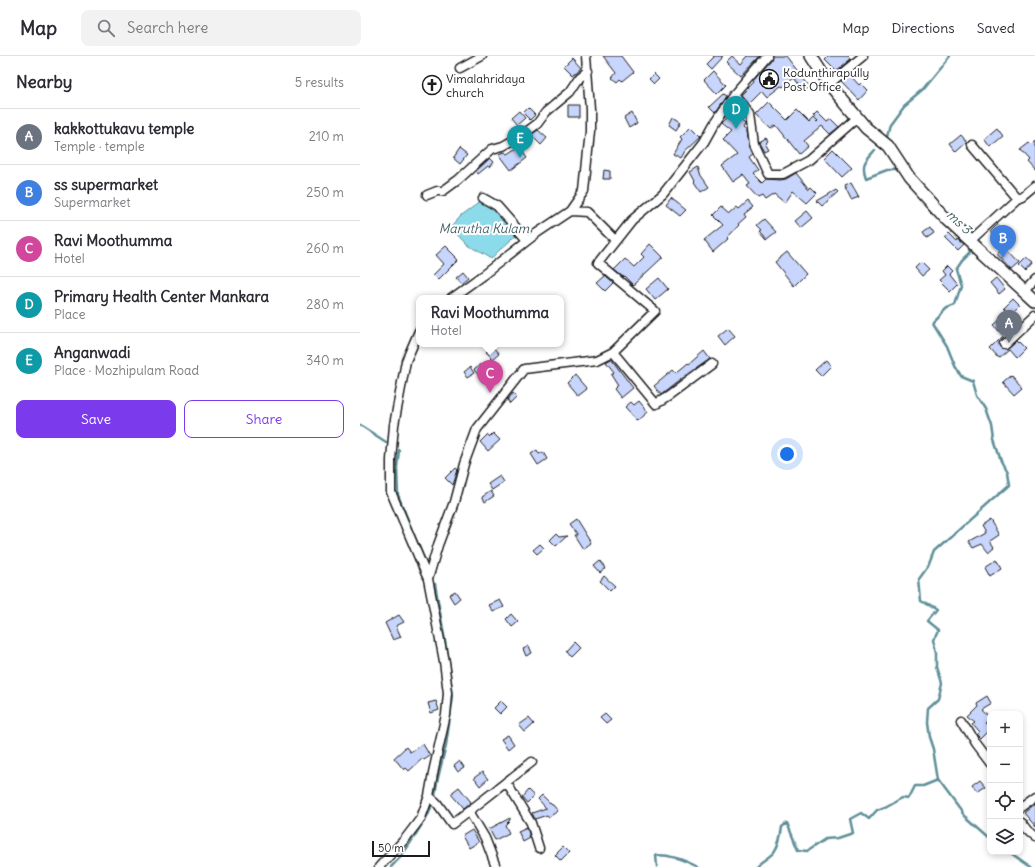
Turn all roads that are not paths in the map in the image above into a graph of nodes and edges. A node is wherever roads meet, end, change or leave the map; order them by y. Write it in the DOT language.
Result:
graph roads {
  1 [pos="482,56"];
  2 [pos="587,56"];
  3 [pos="767,56"];
  4 [pos="810,56"];
  5 [pos="863,56"];
  6 [pos="460,68"];
  7 [pos="588,71"];
  8 [pos="829,84"];
  9 [pos="734,94"];
  10 [pos="858,118"];
  11 [pos="972,145"];
  12 [pos="1035,186"];
  13 [pos="427,195"];
  14 [pos="482,198"];
  15 [pos="1017,198"];
  16 [pos="570,211"];
  17 [pos="528,240"];
  18 [pos="615,240"];
  19 [pos="970,241"];
  20 [pos="1035,280"];
  21 [pos="1025,291"];
  22 [pos="455,295"];
  23 [pos="1035,301"];
  24 [pos="1035,315"];
  25 [pos="416,338"];
  26 [pos="1004,344"];
  27 [pos="613,352"];
  28 [pos="712,364"];
  29 [pos="428,579"];
  30 [pos="961,720"];
  31 [pos="987,760"];
  32 [pos="532,762"];
  33 [pos="506,782"];
  34 [pos="429,796"];
  35 [pos="1035,796"];
  36 [pos="1023,805"];
  37 [pos="470,812"];
  38 [pos="1023,826"];
  39 [pos="1035,838"];
  40 [pos="539,848"];
  41 [pos="379,867"];
  42 [pos="496,867"];
  1 -- 6 [label="street"];
  2 -- 7 [label="street"];
  3 -- 9 [label="street"];
  4 -- 8 [label="main road"];
  5 -- 8 [label="street"];
  7 -- 13 [label="street"];
  7 -- 16 [label="street"];
  8 -- 10 [label="main road"];
  9 -- 10 [label="street"];
  9 -- 18 [label="street"];
  10 -- 19 [label="main road"];
  11 -- 15 [label="street"];
  12 -- 15 [label="street"];
  14 -- 17 [label="street"];
  15 -- 19 [label="street"];
  16 -- 17 [label="street"];
  16 -- 18 [label="street"];
  17 -- 22 [label="street"];
  18 -- 27 [label="street"];
  19 -- 21 [label="main road"];
  20 -- 21 [label="street"];
  21 -- 23 [label="main road"];
  24 -- 26 [label="street"];
  25 -- 29 [label="street"];
  27 -- 28 [label="street"];
  27 -- 29 [label="street"];
  29 -- 34 [label="street"];
  30 -- 31 [label="street"];
  32 -- 33 [label="street"];
  33 -- 37 [label="street"];
  33 -- 40 [label="street"];
  34 -- 37 [label="street"];
  34 -- 41 [label="street"];
  35 -- 36 [label="street"];
  37 -- 42 [label="street"];
  38 -- 39 [label="street"];
}
